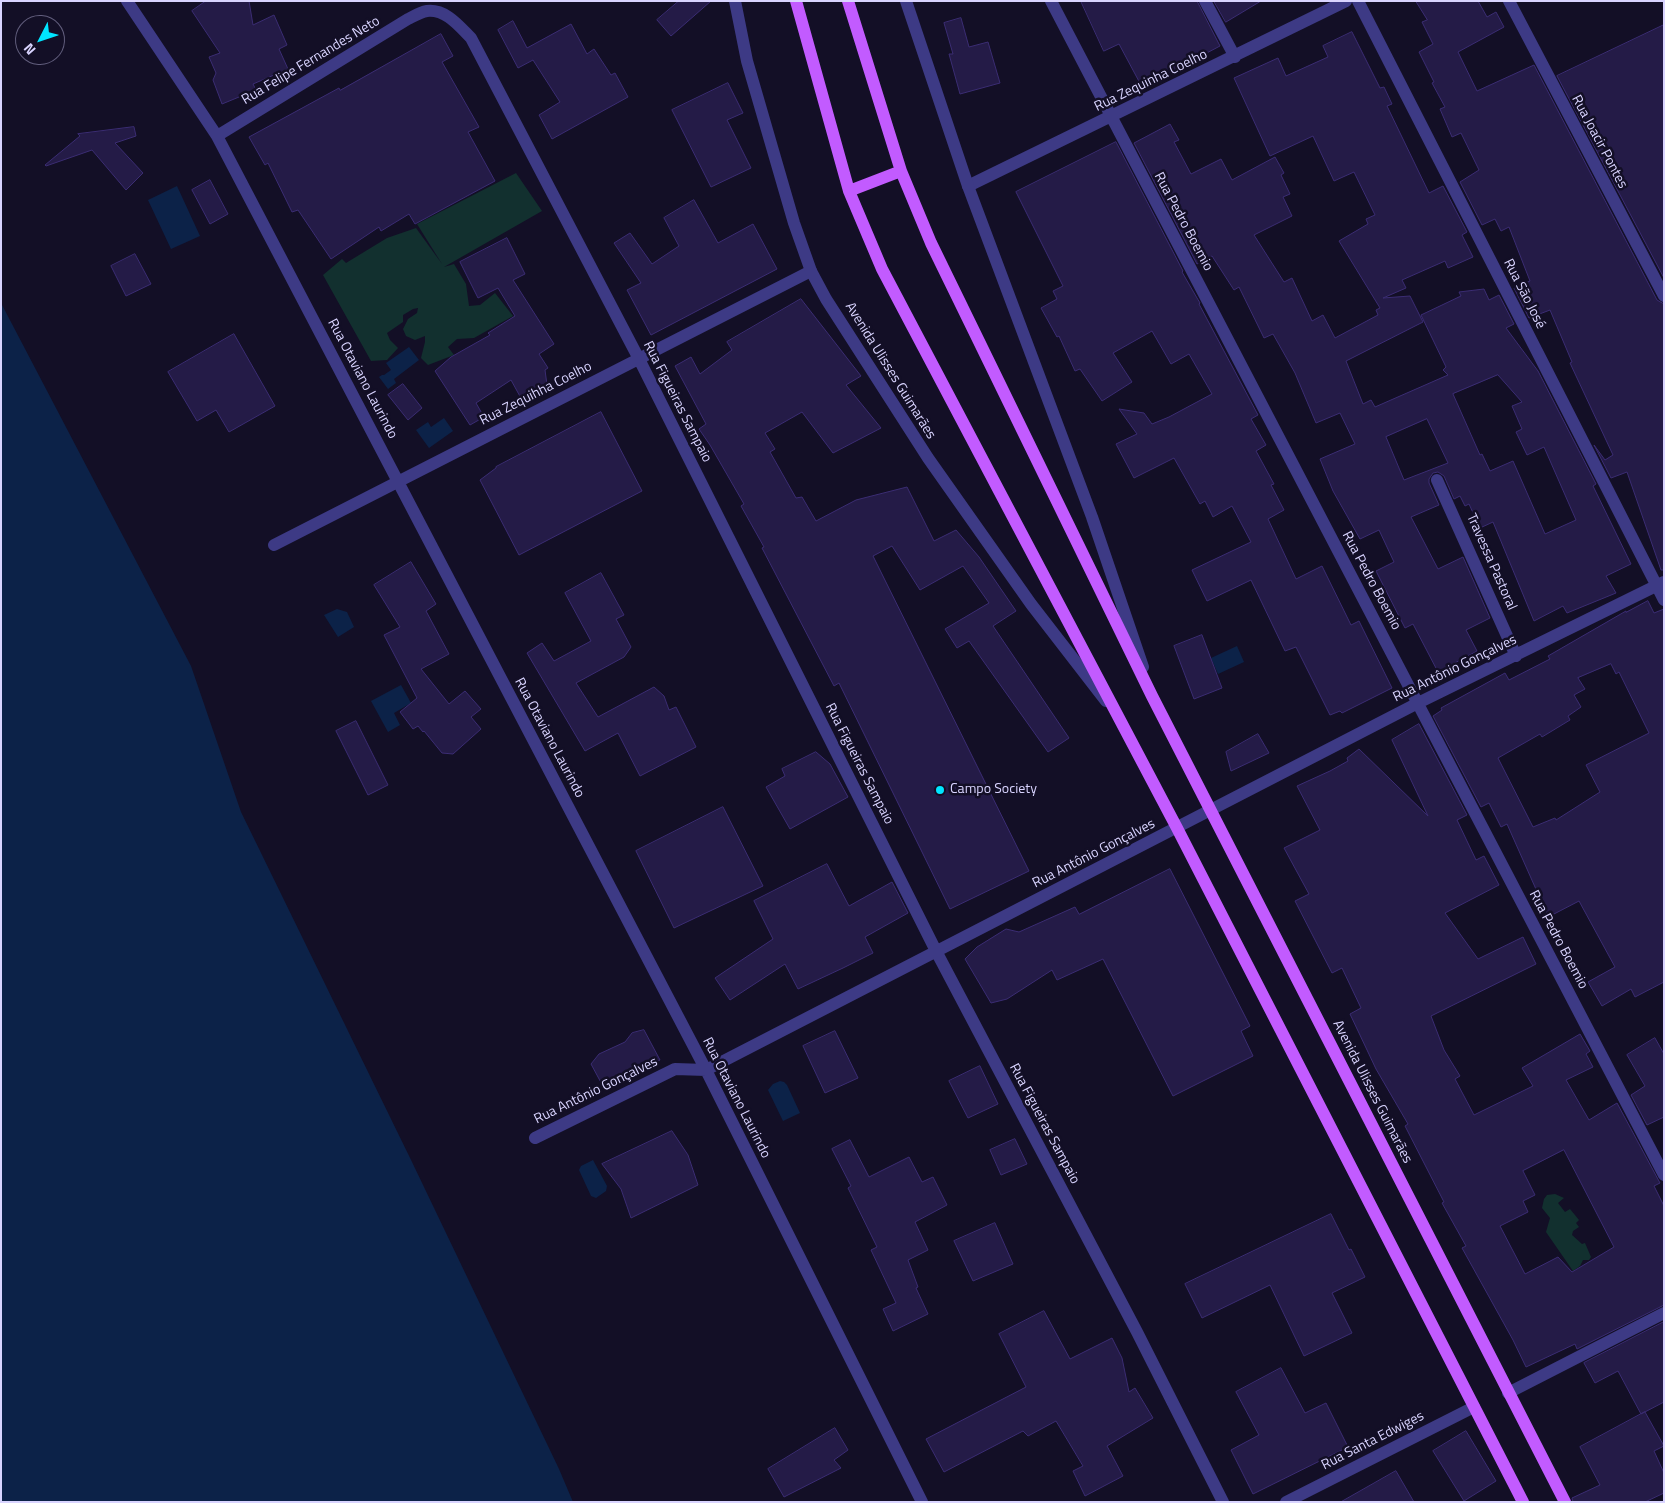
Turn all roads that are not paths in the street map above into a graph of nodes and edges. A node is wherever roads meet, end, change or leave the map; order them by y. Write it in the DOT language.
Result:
graph roads {
  1 [pos="128,1"];
  2 [pos="734,1"];
  3 [pos="796,1"];
  4 [pos="848,1"];
  5 [pos="906,1"];
  6 [pos="1051,1"];
  7 [pos="1205,1"];
  8 [pos="1346,1"];
  9 [pos="1358,1"];
  10 [pos="1509,1"];
  11 [pos="470,38"];
  12 [pos="1234,57"];
  13 [pos="1111,117"];
  14 [pos="217,136"];
  15 [pos="901,171"];
  16 [pos="968,186"];
  17 [pos="850,191"];
  18 [pos="811,271"];
  19 [pos="1664,296"];
  20 [pos="639,359"];
  21 [pos="1437,480"];
  22 [pos="398,482"];
  23 [pos="274,545"];
  24 [pos="1660,584"];
  25 [pos="1664,600"];
  26 [pos="1516,656"];
  27 [pos="1152,696"];
  28 [pos="1418,703"];
  29 [pos="1114,710"];
  30 [pos="1212,810"];
  31 [pos="1177,828"];
  32 [pos="936,951"];
  33 [pos="706,1070"];
  34 [pos="535,1138"];
  35 [pos="1664,1175"];
  36 [pos="1664,1313"];
  37 [pos="1508,1393"];
  38 [pos="1474,1407"];
  39 [pos="922,1502"];
  40 [pos="1223,1502"];
  41 [pos="1286,1502"];
  42 [pos="1523,1502"];
  43 [pos="1565,1502"];
  1 -- 14 [label="street, Rua Otaviano Laurindo"];
  2 -- 18 [label="street, Avenida Ulisses Guimarães"];
  3 -- 17 [label="main road, Avenida Ulisses Guimarães"];
  4 -- 15 [label="main road, Avenida Ulisses Guimarães"];
  5 -- 16 [label="street, Avenida Ulisses Guimarães"];
  6 -- 13 [label="street, Rua Pedro Boemio"];
  7 -- 12 [label="street"];
  8 -- 12 [label="street, Rua Zequinha Coelho"];
  9 -- 24 [label="street, Rua São José"];
  10 -- 19 [label="street, Rua Joacir Pontes"];
  11 -- 14 [label="street, Rua Felipe Fernandes Neto"];
  11 -- 20 [label="street, Rua Figueiras Sampaio"];
  12 -- 13 [label="street, Rua Zequinha Coelho"];
  13 -- 16 [label="street, Rua Zequinha Coelho"];
  13 -- 28 [label="street, Rua Pedro Boemio"];
  14 -- 22 [label="street, Rua Otaviano Laurindo"];
  15 -- 17 [label="main road"];
  15 -- 27 [label="main road, Avenida Ulisses Guimarães"];
  16 -- 27 [label="street, Avenida Ulisses Guimarães"];
  17 -- 29 [label="main road, Avenida Ulisses Guimarães"];
  18 -- 20 [label="street, Rua Zequihha Coelho"];
  18 -- 29 [label="street, Avenida Ulisses Guimarães"];
  20 -- 22 [label="street, Rua Zequihha Coelho"];
  20 -- 32 [label="street, Rua Figueiras Sampaio"];
  21 -- 26 [label="street, Travessa Pastoral"];
  22 -- 23 [label="street, Rua Zequihha Coelho"];
  22 -- 33 [label="street, Rua Otaviano Laurindo"];
  24 -- 25 [label="street, Rua São José"];
  24 -- 26 [label="street, Rua Antônio Gonçalves"];
  26 -- 28 [label="street, Rua Antônio Gonçalves"];
  27 -- 30 [label="main road, Avenida Ulisses Guimarães"];
  28 -- 30 [label="street, Rua Antônio Gonçalves"];
  28 -- 35 [label="street, Rua Pedro Boemio"];
  29 -- 31 [label="main road, Avenida Ulisses Guimarães"];
  30 -- 31 [label="street, Rua Antônio Gonçalves"];
  30 -- 37 [label="main road, Avenida Ulisses Guimarães"];
  31 -- 32 [label="street, Rua Antônio Gonçalves"];
  31 -- 38 [label="main road, Avenida Ulisses Guimarães"];
  32 -- 33 [label="street, Rua Antônio Gonçalves"];
  32 -- 40 [label="street, Rua Figueiras Sampaio"];
  33 -- 34 [label="street, Rua Antônio Gonçalves"];
  33 -- 39 [label="street, Rua Otaviano Laurindo"];
  36 -- 37 [label="street"];
  37 -- 43 [label="main road, Avenida Ulisses Guimarães"];
  38 -- 41 [label="street, Rua Santa Edwiges"];
  38 -- 42 [label="main road, Avenida Ulisses Guimarães"];
}
